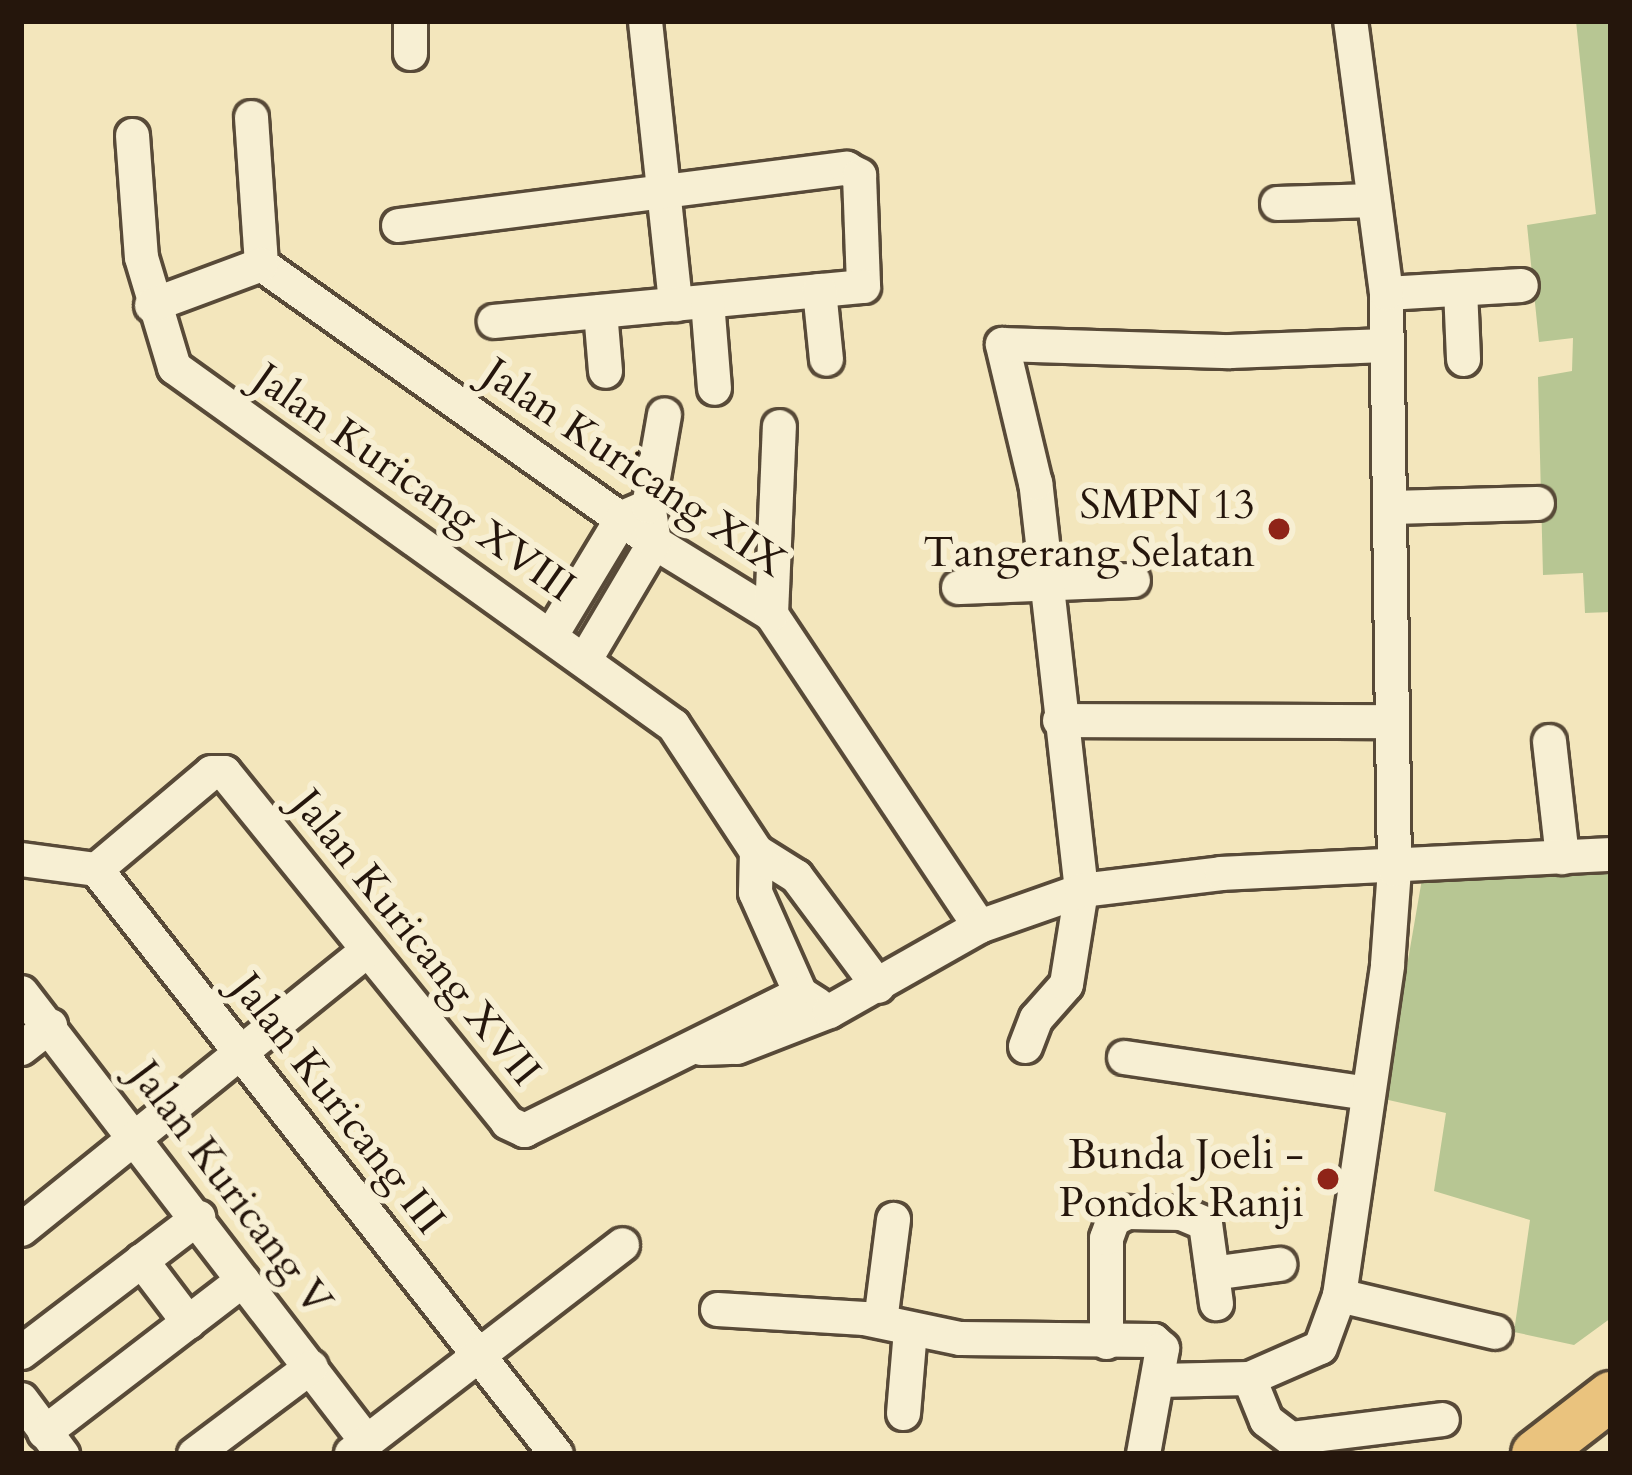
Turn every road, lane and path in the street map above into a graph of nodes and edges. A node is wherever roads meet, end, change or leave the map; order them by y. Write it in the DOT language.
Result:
graph roads {
  1 [pos="645,21"];
  2 [pos="1350,21"];
  3 [pos="251,117"];
  4 [pos="131,135"];
  5 [pos="662,190"];
  6 [pos="1373,200"];
  7 [pos="1277,203"];
  8 [pos="398,225"];
  9 [pos="261,264"];
  10 [pos="1521,285"];
  11 [pos="1460,289"];
  12 [pos="819,290"];
  13 [pos="1386,293"];
  14 [pos="691,302"];
  15 [pos="151,305"];
  16 [pos="600,311"];
  17 [pos="494,321"];
  18 [pos="1385,345"];
  19 [pos="826,358"];
  20 [pos="1463,359"];
  21 [pos="605,371"];
  22 [pos="714,388"];
  23 [pos="664,414"];
  24 [pos="779,426"];
  25 [pos="1537,502"];
  26 [pos="1390,507"];
  27 [pos="635,512"];
  28 [pos="654,542"];
  29 [pos="1133,580"];
  30 [pos="1046,584"];
  31 [pos="958,587"];
  32 [pos="771,614"];
  33 [pos="552,633"];
  34 [pos="586,657"];
  35 [pos="1059,720"];
  36 [pos="1389,721"];
  37 [pos="1549,741"];
  38 [pos="756,851"];
  39 [pos="1611,854"];
  40 [pos="1562,857"];
  41 [pos="21,859"];
  42 [pos="96,869"];
  43 [pos="1394,869"];
  44 [pos="1082,890"];
  45 [pos="979,926"];
  46 [pos="366,951"];
  47 [pos="878,986"];
  48 [pos="21,992"];
  49 [pos="800,993"];
  50 [pos="829,1011"];
  51 [pos="50,1025"];
  52 [pos="1025,1046"];
  53 [pos="21,1048"];
  54 [pos="701,1048"];
  55 [pos="241,1051"];
  56 [pos="1124,1057"];
  57 [pos="1367,1093"];
  58 [pos="136,1136"];
  59 [pos="198,1216"];
  60 [pos="893,1219"];
  61 [pos="21,1229"];
  62 [pos="622,1244"];
  63 [pos="141,1260"];
  64 [pos="1279,1264"];
  65 [pos="242,1280"];
  66 [pos="1339,1295"];
  67 [pos="717,1309"];
  68 [pos="188,1322"];
  69 [pos="895,1325"];
  70 [pos="1495,1332"];
  71 [pos="1106,1342"];
  72 [pos="21,1352"];
  73 [pos="477,1354"];
  74 [pos="311,1366"];
  75 [pos="1250,1378"];
  76 [pos="1158,1380"];
  77 [pos="1611,1396"];
  78 [pos="21,1399"];
  79 [pos="903,1413"];
  80 [pos="1442,1419"];
  81 [pos="53,1443"];
  82 [pos="357,1448"];
  83 [pos="194,1454"];
  84 [pos="556,1454"];
  85 [pos="1143,1454"];
  86 [pos="1536,1454"];
  1 -- 5 [label="street"];
  2 -- 6 [label="street"];
  3 -- 9 [label="street"];
  4 -- 15 [label="street, Jalan Kuricang XVIII"];
  5 -- 8 [label="street"];
  5 -- 12 [label="street"];
  5 -- 14 [label="street"];
  6 -- 7 [label="street"];
  6 -- 13 [label="street"];
  9 -- 15 [label="street"];
  9 -- 27 [label="street, Jalan Kuricang XIX"];
  10 -- 11 [label="street"];
  11 -- 13 [label="street"];
  11 -- 20 [label="street"];
  12 -- 14 [label="street"];
  12 -- 19 [label="street"];
  13 -- 18 [label="street"];
  14 -- 16 [label="street"];
  14 -- 22 [label="street"];
  15 -- 33 [label="street, Jalan Kuricang XVIII"];
  16 -- 17 [label="street"];
  16 -- 21 [label="street"];
  18 -- 26 [label="street"];
  18 -- 30 [label="street"];
  23 -- 27 [label="street"];
  24 -- 32 [label="street"];
  25 -- 26 [label="street"];
  26 -- 36 [label="street"];
  27 -- 28 [label="street"];
  27 -- 33 [label="street"];
  28 -- 32 [label="street, Jalan Kuricang XIX"];
  28 -- 34 [label="street"];
  29 -- 30 [label="street"];
  30 -- 31 [label="street"];
  30 -- 35 [label="street"];
  32 -- 45 [label="street, Jalan Kuricang XIX"];
  33 -- 34 [label="street, Jalan Kuricang XVIII"];
  34 -- 38 [label="street, Jalan Kuricang XVIII"];
  35 -- 36 [label="street"];
  35 -- 44 [label="street"];
  36 -- 43 [label="street"];
  37 -- 40 [label="street"];
  38 -- 47 [label="street, Jalan Kuricang XVIII"];
  38 -- 49 [label="street, Jalan Kuricang XVIII"];
  39 -- 40 [label="street, Jalan Kuricang XVII"];
  40 -- 43 [label="street, Jalan Kuricang XVII"];
  41 -- 42 [label="street"];
  42 -- 46 [label="street, Jalan Kuricang XVII"];
  42 -- 55 [label="street, Jalan Kuricang III"];
  43 -- 44 [label="street, Jalan Kuricang XVII"];
  43 -- 57 [label="street"];
  44 -- 45 [label="street, Jalan Kuricang XVII"];
  44 -- 52 [label="street"];
  45 -- 47 [label="street, Jalan Kuricang XVII"];
  46 -- 54 [label="street, Jalan Kuricang XVII"];
  46 -- 55 [label="street"];
  47 -- 50 [label="street, Jalan Kuricang XVII"];
  48 -- 51 [label="street, Jalan Kuricang V"];
  49 -- 50 [label="street"];
  49 -- 54 [label="street, Jalan Kuricang XVII"];
  50 -- 54 [label="street, Jalan Kuricang XVII"];
  51 -- 53 [label="street"];
  51 -- 58 [label="street, Jalan Kuricang V"];
  55 -- 58 [label="street"];
  55 -- 73 [label="street, Jalan Kuricang III"];
  56 -- 57 [label="street"];
  57 -- 66 [label="street"];
  58 -- 59 [label="street, Jalan Kuricang V"];
  58 -- 61 [label="street"];
  59 -- 63 [label="street"];
  59 -- 65 [label="street, Jalan Kuricang V"];
  60 -- 69 [label="street"];
  62 -- 73 [label="street"];
  63 -- 68 [label="street"];
  63 -- 72 [label="street"];
  64 -- 71 [label="street"];
  65 -- 68 [label="street"];
  65 -- 74 [label="street, Jalan Kuricang V"];
  66 -- 70 [label="street"];
  66 -- 75 [label="street"];
  67 -- 69 [label="street"];
  68 -- 81 [label="street"];
  69 -- 71 [label="street"];
  69 -- 79 [label="street"];
  71 -- 76 [label="street"];
  73 -- 82 [label="street"];
  73 -- 84 [label="street, Jalan Kuricang III"];
  74 -- 82 [label="street, Jalan Kuricang V"];
  74 -- 83 [label="street"];
  75 -- 76 [label="street"];
  75 -- 80 [label="street"];
  76 -- 85 [label="street"];
  77 -- 86 [label="highway"];
  78 -- 81 [label="street"];
}
